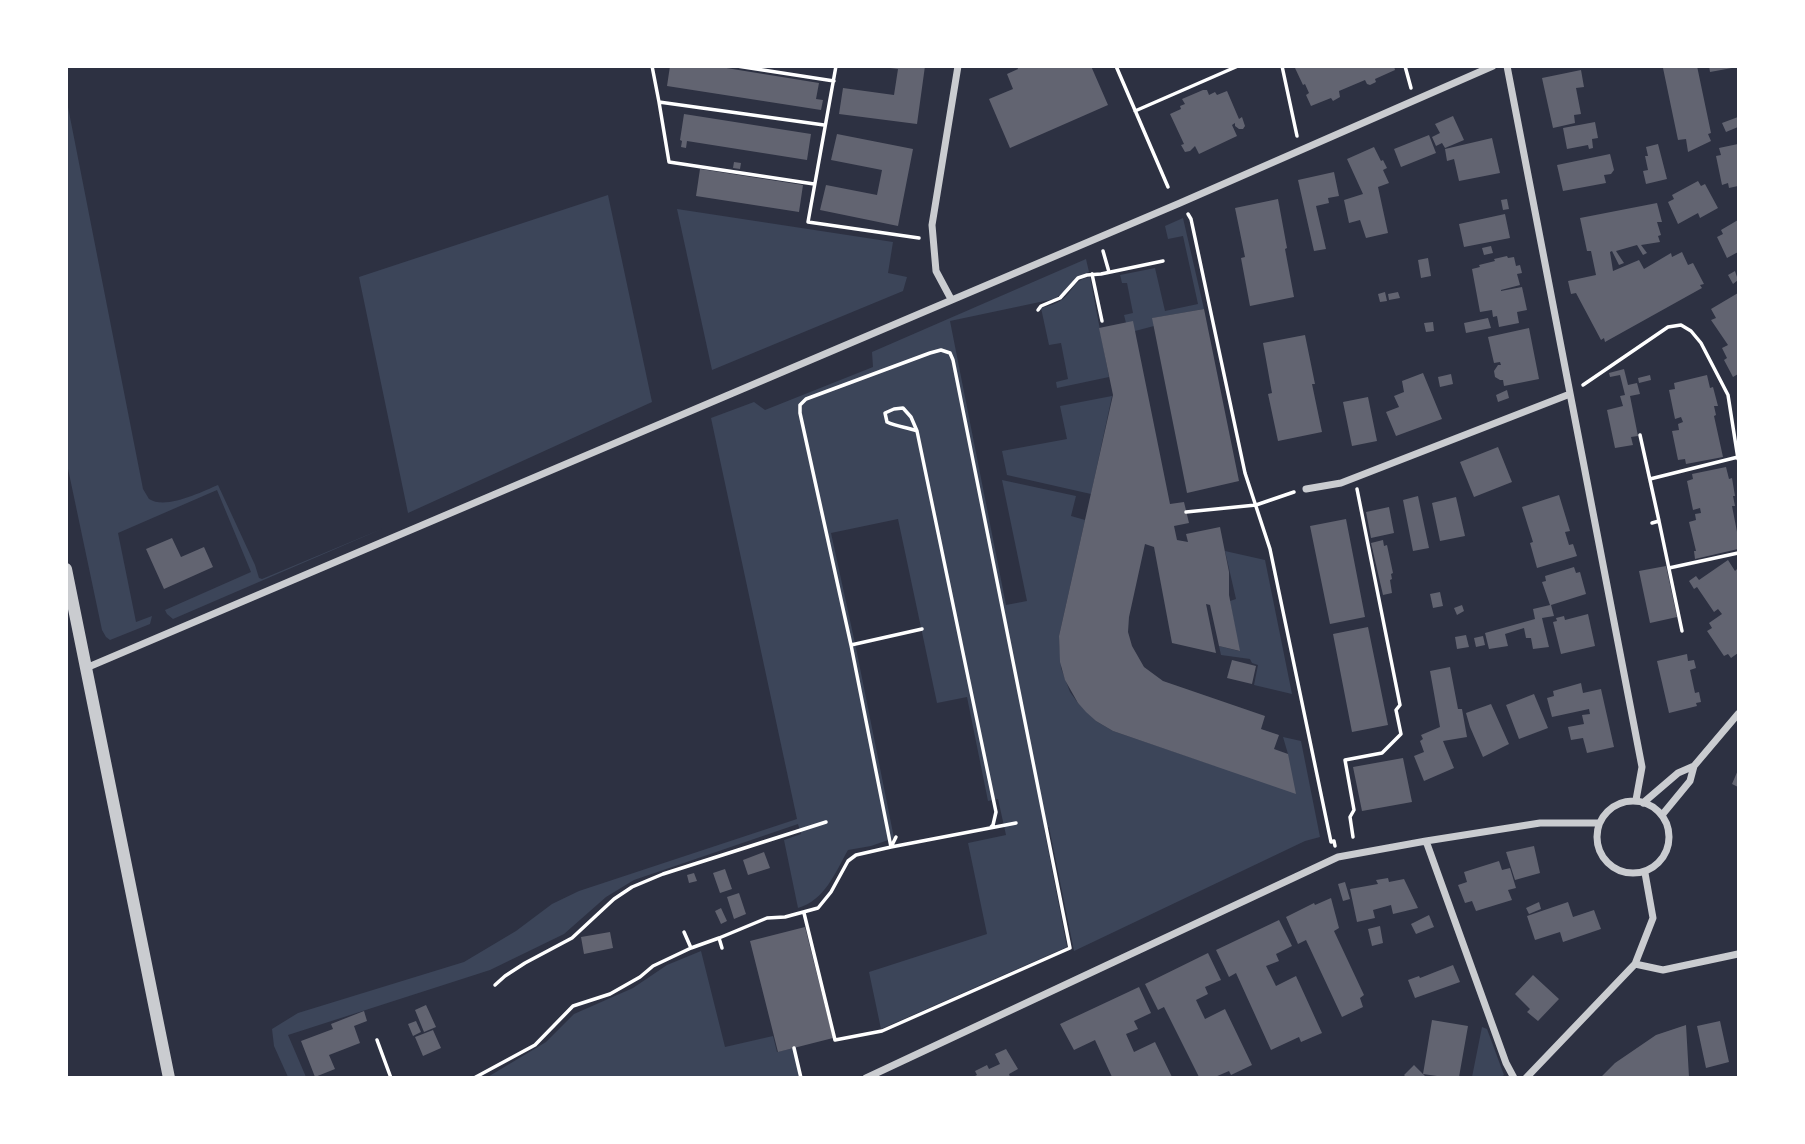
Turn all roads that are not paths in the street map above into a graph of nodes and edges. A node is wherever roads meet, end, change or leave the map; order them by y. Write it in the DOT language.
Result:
graph roads {
  1 [pos="958,66"];
  2 [pos="1493,66"];
  3 [pos="1507,66"];
  4 [pos="951,299"];
  5 [pos="1570,394"];
  6 [pos="1306,489"];
  7 [pos="66,569"];
  8 [pos="86,668"];
  9 [pos="1738,714"];
  10 [pos="1694,766"];
  11 [pos="1639,801"];
  12 [pos="1662,815"];
  13 [pos="1599,823"];
  14 [pos="1426,841"];
  15 [pos="1644,873"];
  16 [pos="1738,954"];
  17 [pos="1635,964"];
  18 [pos="169,1077"];
  19 [pos="866,1077"];
  20 [pos="1514,1077"];
  21 [pos="1526,1077"];
  1 -- 4 [label="street"];
  2 -- 4 [label="street"];
  3 -- 5 [label="street"];
  4 -- 8 [label="street"];
  5 -- 6 [label="street"];
  5 -- 11 [label="street"];
  7 -- 8 [label="street"];
  8 -- 18 [label="street"];
  9 -- 10 [label="street"];
  10 -- 11 [label="street"];
  10 -- 12 [label="street"];
  11 -- 12 [label="street"];
  11 -- 13 [label="street"];
  12 -- 15 [label="street"];
  13 -- 14 [label="street"];
  13 -- 15 [label="street"];
  14 -- 19 [label="street"];
  14 -- 20 [label="street"];
  15 -- 17 [label="street"];
  16 -- 17 [label="street"];
  17 -- 21 [label="street"];
}
